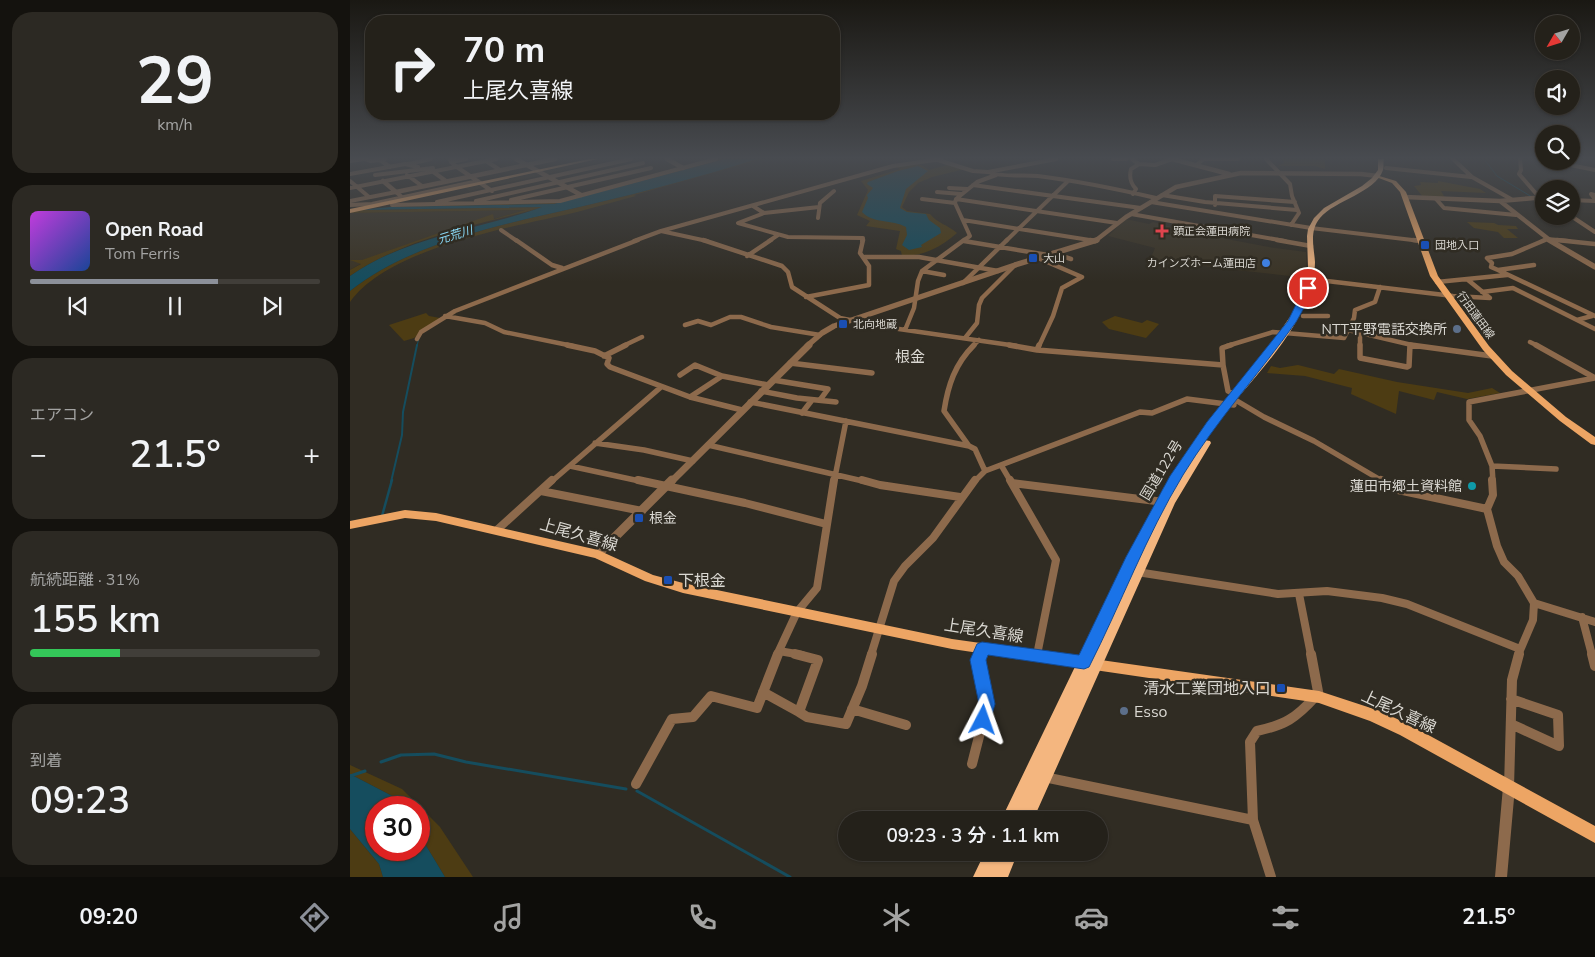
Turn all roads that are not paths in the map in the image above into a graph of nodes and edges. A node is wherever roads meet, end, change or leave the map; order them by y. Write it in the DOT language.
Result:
graph roads {
  1 [pos="392,200"];
  2 [pos="401,200"];
  3 [pos="412,200"];
  4 [pos="445,200"];
  5 [pos="481,200"];
  6 [pos="506,200"];
  7 [pos="517,200"];
  8 [pos="544,200"];
  9 [pos="773,200"];
  10 [pos="824,200"];
  11 [pos="830,200"];
  12 [pos="930,200"];
  13 [pos="1047,200"];
  14 [pos="1080,200"];
  15 [pos="1154,200"];
  16 [pos="1173,200"];
  17 [pos="1186,200"];
  18 [pos="1186,200"];
  19 [pos="1292,200"];
  20 [pos="1347,200"];
  21 [pos="1406,200"];
  22 [pos="1437,200"];
  23 [pos="1456,200"];
  24 [pos="1478,200"];
  25 [pos="1506,200"];
  26 [pos="1580,200"];
  27 [pos="1595,200"];
  28 [pos="955,201"];
  29 [pos="1500,201"];
  30 [pos="509,202"];
  31 [pos="1215,203"];
  32 [pos="426,204"];
  33 [pos="462,204"];
  34 [pos="350,205"];
  35 [pos="753,206"];
  36 [pos="1296,206"];
  37 [pos="819,207"];
  38 [pos="1141,208"];
  39 [pos="1463,210"];
  40 [pos="350,211"];
  41 [pos="1035,211"];
  42 [pos="1487,212"];
  43 [pos="764,213"];
  44 [pos="1131,214"];
  45 [pos="1516,215"];
  46 [pos="818,218"];
  47 [pos="963,220"];
  48 [pos="1580,222"];
  49 [pos="1117,223"];
  50 [pos="1291,225"];
  51 [pos="1018,228"];
  52 [pos="1313,229"];
  53 [pos="501,230"];
  54 [pos="661,231"];
  55 [pos="1595,232"];
  56 [pos="778,235"];
  57 [pos="1547,239"];
  58 [pos="1096,240"];
  59 [pos="964,241"];
  60 [pos="1421,241"];
  61 [pos="1595,244"];
  62 [pos="1310,246"];
  63 [pos="999,247"];
  64 [pos="1050,254"];
  65 [pos="747,256"];
  66 [pos="865,257"];
  67 [pos="963,258"];
  68 [pos="1038,258"];
  69 [pos="1071,259"];
  70 [pos="937,261"];
  71 [pos="957,264"];
  72 [pos="1014,265"];
  73 [pos="1534,265"];
  74 [pos="918,267"];
  75 [pos="977,267"];
  76 [pos="1595,267"];
  77 [pos="562,268"];
  78 [pos="924,270"];
  79 [pos="1498,270"];
  80 [pos="998,271"];
  81 [pos="944,275"];
  82 [pos="1508,275"];
  83 [pos="1313,280"];
  84 [pos="1468,280"];
  85 [pos="1438,282"];
  86 [pos="963,283"];
  87 [pos="1528,285"];
  88 [pos="1380,287"];
  89 [pos="1513,288"];
  90 [pos="1482,292"];
  91 [pos="1447,295"];
  92 [pos="806,297"];
  93 [pos="916,298"];
  94 [pos="445,316"];
  95 [pos="1303,316"];
  96 [pos="1328,316"];
  97 [pos="1593,316"];
  98 [pos="840,318"];
  99 [pos="851,320"];
  100 [pos="1577,320"];
  101 [pos="685,325"];
  102 [pos="830,328"];
  103 [pos="1595,329"];
  104 [pos="905,330"];
  105 [pos="1348,330"];
  106 [pos="1287,333"];
  107 [pos="1360,333"];
  108 [pos="820,335"];
  109 [pos="642,337"];
  110 [pos="965,338"];
  111 [pos="417,339"];
  112 [pos="979,340"];
  113 [pos="1530,342"];
  114 [pos="1410,345"];
  115 [pos="1037,350"];
  116 [pos="604,356"];
  117 [pos="1492,356"];
  118 [pos="790,363"];
  119 [pos="1223,364"];
  120 [pos="872,373"];
  121 [pos="680,375"];
  122 [pos="722,376"];
  123 [pos="1595,378"];
  124 [pos="770,382"];
  125 [pos="661,387"];
  126 [pos="762,391"];
  127 [pos="1531,392"];
  128 [pos="690,397"];
  129 [pos="812,400"];
  130 [pos="820,400"];
  131 [pos="1233,400"];
  132 [pos="750,402"];
  133 [pos="836,402"];
  134 [pos="742,410"];
  135 [pos="802,413"];
  136 [pos="846,421"];
  137 [pos="1595,442"];
  138 [pos="595,443"];
  139 [pos="708,445"];
  140 [pos="968,446"];
  141 [pos="692,461"];
  142 [pos="1001,465"];
  143 [pos="570,466"];
  144 [pos="1492,466"];
  145 [pos="1556,469"];
  146 [pos="985,471"];
  147 [pos="834,473"];
  148 [pos="1012,483"];
  149 [pos="668,485"];
  150 [pos="541,491"];
  151 [pos="960,497"];
  152 [pos="1165,502"];
  153 [pos="1487,508"];
  154 [pos="642,511"];
  155 [pos="826,524"];
  156 [pos="350,525"];
  157 [pos="497,530"];
  158 [pos="598,554"];
  159 [pos="1137,572"];
  160 [pos="1299,594"];
  161 [pos="1534,603"];
  162 [pos="797,612"];
  163 [pos="1582,617"];
  164 [pos="1595,622"];
  165 [pos="879,629"];
  166 [pos="982,648"];
  167 [pos="1520,649"];
  168 [pos="779,651"];
  169 [pos="1037,656"];
  170 [pos="1089,663"];
  171 [pos="1595,666"];
  172 [pos="763,692"];
  173 [pos="1317,697"];
  174 [pos="1511,699"];
  175 [pos="852,709"];
  176 [pos="799,712"];
  177 [pos="1511,724"];
  178 [pos="906,725"];
  179 [pos="972,764"];
  180 [pos="1031,775"];
  181 [pos="1044,776"];
  182 [pos="636,784"];
  183 [pos="1509,787"];
  184 [pos="1013,811"];
  185 [pos="1028,811"];
  186 [pos="1253,820"];
  187 [pos="1595,835"];
  188 [pos="990,861"];
  189 [pos="1006,861"];
  190 [pos="982,877"];
  191 [pos="999,877"];
  192 [pos="1272,877"];
  193 [pos="1502,877"];
  1 -- 34 [label="street"];
  2 -- 40 [label="main road"];
  3 -- 32 [label="street"];
  4 -- 32 [label="street"];
  5 -- 33 [label="street"];
  6 -- 30 [label="street"];
  7 -- 30 [label="street"];
  8 -- 30 [label="street"];
  9 -- 35 [label="street"];
  10 -- 11 [label="street"];
  10 -- 37 [label="street"];
  12 -- 28 [label="street"];
  13 -- 41 [label="street"];
  14 -- 38 [label="street"];
  15 -- 38 [label="street"];
  16 -- 50 [label="street"];
  17 -- 31 [label="street"];
  18 -- 31 [label="street"];
  19 -- 36 [label="street"];
  20 -- 52 [label="highway"];
  21 -- 60 [label="main road, 行田蓮田線"];
  22 -- 39 [label="street"];
  23 -- 24 [label="street"];
  23 -- 39 [label="street"];
  24 -- 29 [label="street"];
  24 -- 42 [label="street"];
  25 -- 29 [label="street"];
  26 -- 27 [label="street"];
  28 -- 41 [label="street"];
  28 -- 47 [label="street"];
  29 -- 45 [label="street"];
  30 -- 33 [label="street"];
  31 -- 36 [label="street"];
  31 -- 36 [label="street"];
  32 -- 33 [label="street"];
  35 -- 43 [label="street"];
  35 -- 54 [label="street"];
  36 -- 50 [label="street"];
  37 -- 43 [label="street"];
  37 -- 46 [label="street"];
  38 -- 44 [label="street"];
  39 -- 42 [label="street"];
  41 -- 49 [label="street"];
  41 -- 51 [label="street"];
  42 -- 45 [label="street"];
  43 -- 56 [label="street"];
  44 -- 49 [label="street"];
  44 -- 62 [label="street"];
  45 -- 57 [label="street"];
  47 -- 51 [label="street"];
  47 -- 59 [label="street"];
  48 -- 55 [label="street"];
  49 -- 58 [label="street"];
  50 -- 52 [label="street"];
  51 -- 58 [label="street"];
  51 -- 63 [label="street"];
  52 -- 60 [label="street"];
  52 -- 62 [label="highway, 国道122号"];
  52 -- 83 [label="highway, 国道122号"];
  53 -- 77 [label="street"];
  54 -- 65 [label="street"];
  54 -- 77 [label="street"];
  56 -- 65 [label="street"];
  56 -- 66 [label="street"];
  57 -- 61 [label="street"];
  57 -- 76 [label="street"];
  57 -- 79 [label="street"];
  58 -- 64 [label="street"];
  59 -- 63 [label="street"];
  59 -- 70 [label="street"];
  60 -- 85 [label="main road, 行田蓮田線"];
  62 -- 83 [label="highway, 国道122号"];
  63 -- 64 [label="street"];
  63 -- 75 [label="street"];
  64 -- 68 [label="street"];
  64 -- 69 [label="street"];
  65 -- 92 [label="street"];
  66 -- 70 [label="street"];
  66 -- 92 [label="street"];
  67 -- 71 [label="street"];
  68 -- 72 [label="street"];
  68 -- 115 [label="street"];
  70 -- 71 [label="street"];
  70 -- 78 [label="street"];
  71 -- 75 [label="street"];
  72 -- 80 [label="street"];
  72 -- 110 [label="street"];
  73 -- 79 [label="street"];
  74 -- 78 [label="street"];
  75 -- 80 [label="street"];
  75 -- 86 [label="street"];
  77 -- 94 [label="street"];
  78 -- 81 [label="street"];
  78 -- 93 [label="street"];
  79 -- 82 [label="street"];
  80 -- 86 [label="street"];
  82 -- 84 [label="street"];
  82 -- 87 [label="street"];
  83 -- 88 [label="street"];
  83 -- 95 [label="highway, 国道122号"];
  83 -- 106 [label="highway, 国道122号"];
  84 -- 85 [label="street"];
  84 -- 90 [label="street"];
  85 -- 91 [label="main road, 行田蓮田線"];
  86 -- 93 [label="street"];
  87 -- 89 [label="street"];
  87 -- 97 [label="street"];
  88 -- 91 [label="street"];
  88 -- 105 [label="street"];
  89 -- 90 [label="street"];
  89 -- 100 [label="street"];
  90 -- 91 [label="street"];
  91 -- 117 [label="main road, 行田蓮田線"];
  92 -- 98 [label="street"];
  93 -- 99 [label="street"];
  93 -- 104 [label="street"];
  94 -- 111 [label="street"];
  94 -- 116 [label="street"];
  95 -- 96 [label="street"];
  95 -- 106 [label="highway, 国道122号"];
  97 -- 100 [label="street"];
  98 -- 99 [label="street"];
  98 -- 102 [label="street"];
  99 -- 102 [label="street"];
  99 -- 104 [label="street"];
  100 -- 103 [label="street"];
  101 -- 108 [label="street"];
  102 -- 108 [label="street"];
  104 -- 110 [label="street"];
  105 -- 106 [label="street"];
  105 -- 107 [label="street"];
  106 -- 119 [label="street"];
  106 -- 131 [label="highway, 国道122号"];
  107 -- 114 [label="street"];
  107 -- 114 [label="street"];
  108 -- 118 [label="street"];
  109 -- 116 [label="street"];
  110 -- 112 [label="street"];
  112 -- 115 [label="street"];
  112 -- 140 [label="street"];
  113 -- 123 [label="street"];
  114 -- 117 [label="street"];
  115 -- 119 [label="street"];
  116 -- 125 [label="street"];
  117 -- 127 [label="main road, 行田蓮田線"];
  118 -- 120 [label="street"];
  118 -- 124 [label="street"];
  119 -- 131 [label="street"];
  121 -- 122 [label="street"];
  122 -- 124 [label="street"];
  122 -- 128 [label="street"];
  123 -- 127 [label="street"];
  124 -- 126 [label="street"];
  124 -- 130 [label="street"];
  125 -- 128 [label="street"];
  125 -- 138 [label="street"];
  126 -- 129 [label="street"];
  126 -- 132 [label="street"];
  127 -- 137 [label="main road, 行田蓮田線"];
  127 -- 144 [label="street"];
  128 -- 134 [label="street"];
  129 -- 130 [label="street"];
  129 -- 135 [label="street"];
  130 -- 133 [label="street"];
  131 -- 142 [label="street"];
  131 -- 152 [label="highway, 国道122号"];
  131 -- 153 [label="street"];
  132 -- 134 [label="street"];
  132 -- 135 [label="street"];
  134 -- 139 [label="street"];
  135 -- 136 [label="street"];
  136 -- 140 [label="street"];
  136 -- 147 [label="street"];
  138 -- 141 [label="street"];
  138 -- 143 [label="street"];
  139 -- 141 [label="street"];
  139 -- 147 [label="street"];
  140 -- 146 [label="street"];
  141 -- 149 [label="street"];
  142 -- 146 [label="street"];
  142 -- 148 [label="street"];
  143 -- 149 [label="street"];
  143 -- 150 [label="street"];
  144 -- 145 [label="street"];
  144 -- 153 [label="street"];
  146 -- 151 [label="street"];
  147 -- 151 [label="street"];
  147 -- 155 [label="street"];
  148 -- 152 [label="street"];
  148 -- 169 [label="street"];
  149 -- 154 [label="street"];
  149 -- 155 [label="street"];
  150 -- 154 [label="street"];
  150 -- 157 [label="street"];
  151 -- 165 [label="street"];
  152 -- 159 [label="highway, 国道122号"];
  152 -- 170 [label="highway, 国道122号"];
  153 -- 161 [label="street"];
  154 -- 158 [label="street"];
  155 -- 162 [label="street"];
  156 -- 157 [label="main road, 上尾久喜線"];
  157 -- 158 [label="main road, 上尾久喜線"];
  158 -- 162 [label="main road, 上尾久喜線"];
  159 -- 160 [label="street"];
  159 -- 170 [label="highway, 国道122号"];
  160 -- 167 [label="street"];
  160 -- 173 [label="street"];
  161 -- 163 [label="street"];
  161 -- 167 [label="street"];
  162 -- 165 [label="main road, 上尾久喜線"];
  162 -- 168 [label="street"];
  163 -- 164 [label="street"];
  163 -- 171 [label="street"];
  165 -- 166 [label="main road, 上尾久喜線"];
  165 -- 175 [label="street"];
  166 -- 169 [label="main road, 上尾久喜線"];
  166 -- 179 [label="street"];
  167 -- 174 [label="street"];
  168 -- 172 [label="street"];
  168 -- 176 [label="street"];
  169 -- 170 [label="main road, 上尾久喜線"];
  170 -- 173 [label="main road, 上尾久喜線"];
  170 -- 180 [label="highway, 国道122号"];
  170 -- 181 [label="highway, 国道122号"];
  172 -- 176 [label="street"];
  172 -- 182 [label="street"];
  173 -- 183 [label="main road, 上尾久喜線"];
  173 -- 186 [label="street"];
  174 -- 177 [label="street"];
  174 -- 177 [label="street"];
  175 -- 176 [label="street"];
  175 -- 178 [label="street"];
  177 -- 183 [label="street"];
  180 -- 181 [label="street"];
  180 -- 184 [label="highway, 国道122号"];
  181 -- 185 [label="highway, 国道122号"];
  181 -- 186 [label="street"];
  183 -- 187 [label="main road, 上尾久喜線"];
  183 -- 193 [label="street"];
  186 -- 192 [label="street"];
  188 -- 190 [label="highway"];
  189 -- 191 [label="highway"];
}
